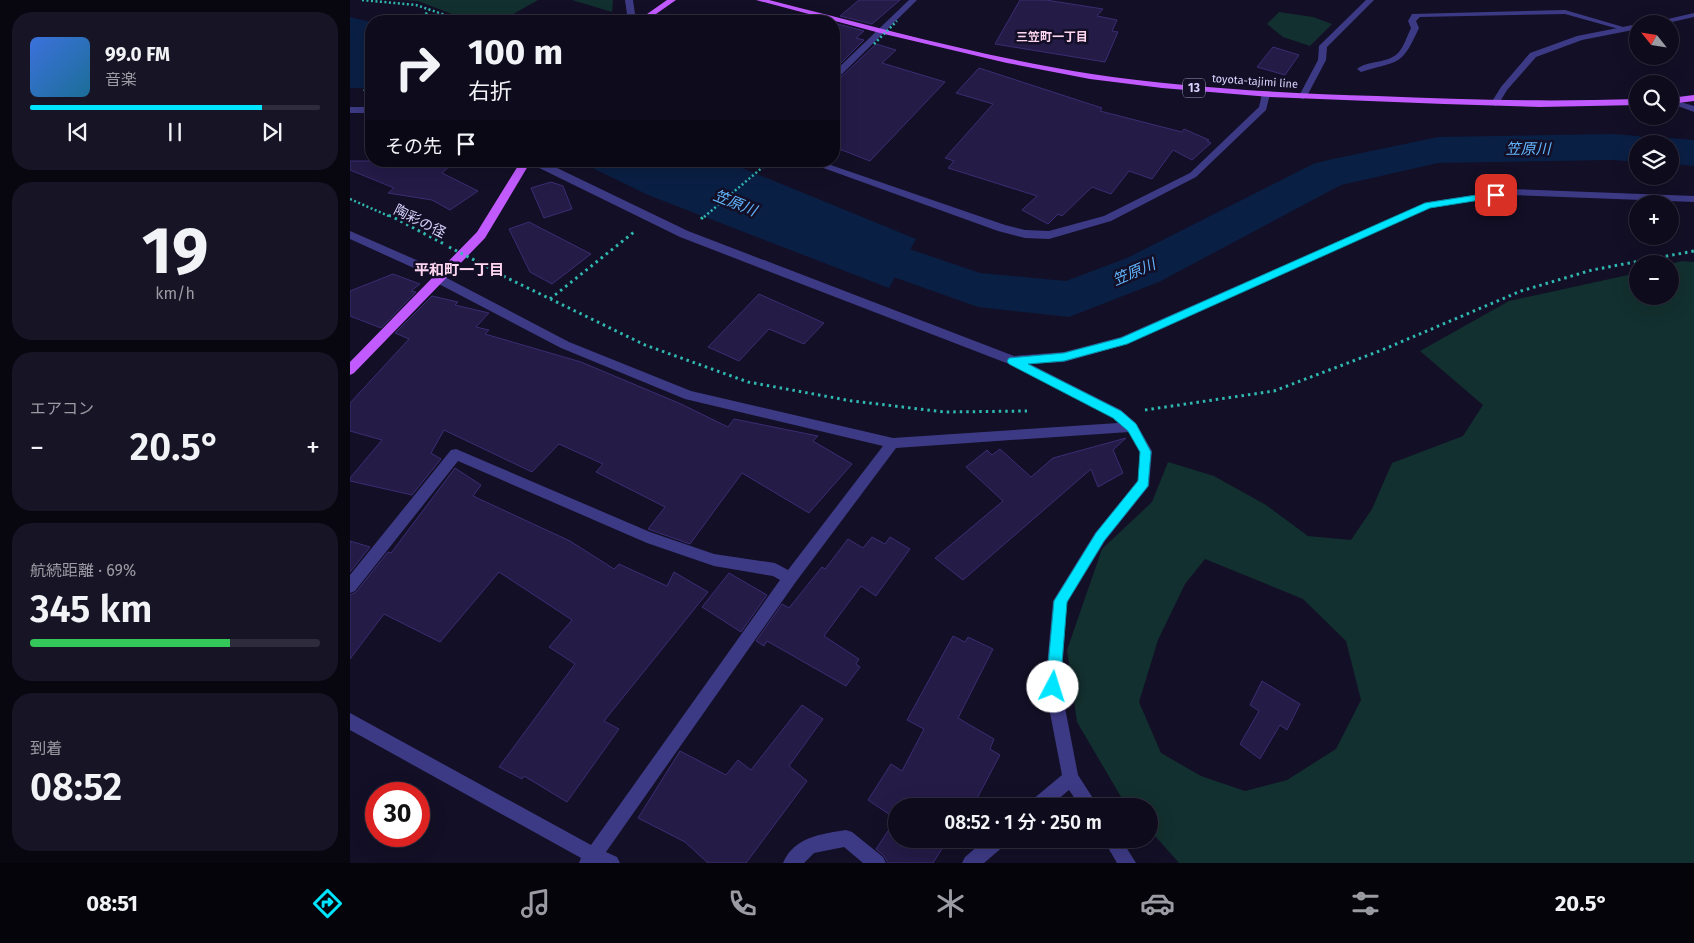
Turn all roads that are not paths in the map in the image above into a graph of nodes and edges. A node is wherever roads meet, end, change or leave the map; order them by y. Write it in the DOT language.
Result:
graph roads {
  1 [pos="629,0"];
  2 [pos="672,0"];
  3 [pos="760,0"];
  4 [pos="913,0"];
  5 [pos="1370,0"];
  6 [pos="631,15"];
  7 [pos="650,15"];
  8 [pos="819,15"];
  9 [pos="1694,16"];
  10 [pos="1679,19"];
  11 [pos="840,20"];
  12 [pos="1626,28"];
  13 [pos="1629,28"];
  14 [pos="881,31"];
  15 [pos="1361,69"];
  16 [pos="840,71"];
  17 [pos="1266,94"];
  18 [pos="1303,96"];
  19 [pos="1694,98"];
  20 [pos="1679,100"];
  21 [pos="1629,102"];
  22 [pos="1495,103"];
  23 [pos="1679,104"];
  24 [pos="1694,109"];
  25 [pos="350,110"];
  26 [pos="365,110"];
  27 [pos="524,167"];
  28 [pos="547,167"];
  29 [pos="826,167"];
  30 [pos="1694,199"];
  31 [pos="350,235"];
  32 [pos="441,277"];
  33 [pos="1013,361"];
  34 [pos="352,365"];
  35 [pos="1132,427"];
  36 [pos="893,443"];
  37 [pos="790,578"];
  38 [pos="350,586"];
  39 [pos="350,721"];
  40 [pos="1071,778"];
  41 [pos="1047,798"];
  42 [pos="1085,798"];
  43 [pos="988,848"];
  44 [pos="1117,848"];
  45 [pos="590,859"];
  46 [pos="611,863"];
  47 [pos="792,863"];
  48 [pos="877,863"];
  49 [pos="971,863"];
  50 [pos="1128,863"];
  1 -- 6 [label="street"];
  2 -- 7 [label="main road"];
  3 -- 8 [label="main road, toyota-tajimi line / 13"];
  4 -- 14 [label="street"];
  5 -- 18 [label="street"];
  9 -- 10 [label="street"];
  11 -- 14 [label="main road, toyota-tajimi line / 13"];
  12 -- 13 [label="street"];
  12 -- 15 [label="street"];
  12 -- 22 [label="street"];
  14 -- 16 [label="street"];
  14 -- 17 [label="main road, toyota-tajimi line / 13"];
  17 -- 18 [label="main road, toyota-tajimi line / 13"];
  17 -- 29 [label="street"];
  18 -- 22 [label="main road, toyota-tajimi line / 13"];
  19 -- 20 [label="main road"];
  21 -- 22 [label="main road, toyota-tajimi line / 13"];
  23 -- 24 [label="street"];
  25 -- 26 [label="street"];
  27 -- 32 [label="main road"];
  28 -- 33 [label="street"];
  30 -- 33 [label="street"];
  31 -- 32 [label="street"];
  32 -- 34 [label="main road"];
  32 -- 36 [label="street"];
  33 -- 35 [label="street"];
  35 -- 36 [label="street"];
  35 -- 40 [label="street"];
  36 -- 37 [label="street"];
  37 -- 38 [label="street"];
  37 -- 45 [label="street"];
  39 -- 45 [label="street"];
  40 -- 41 [label="street"];
  40 -- 42 [label="street"];
  43 -- 49 [label="street"];
  44 -- 50 [label="street"];
  45 -- 46 [label="street"];
  47 -- 48 [label="street"];
}
